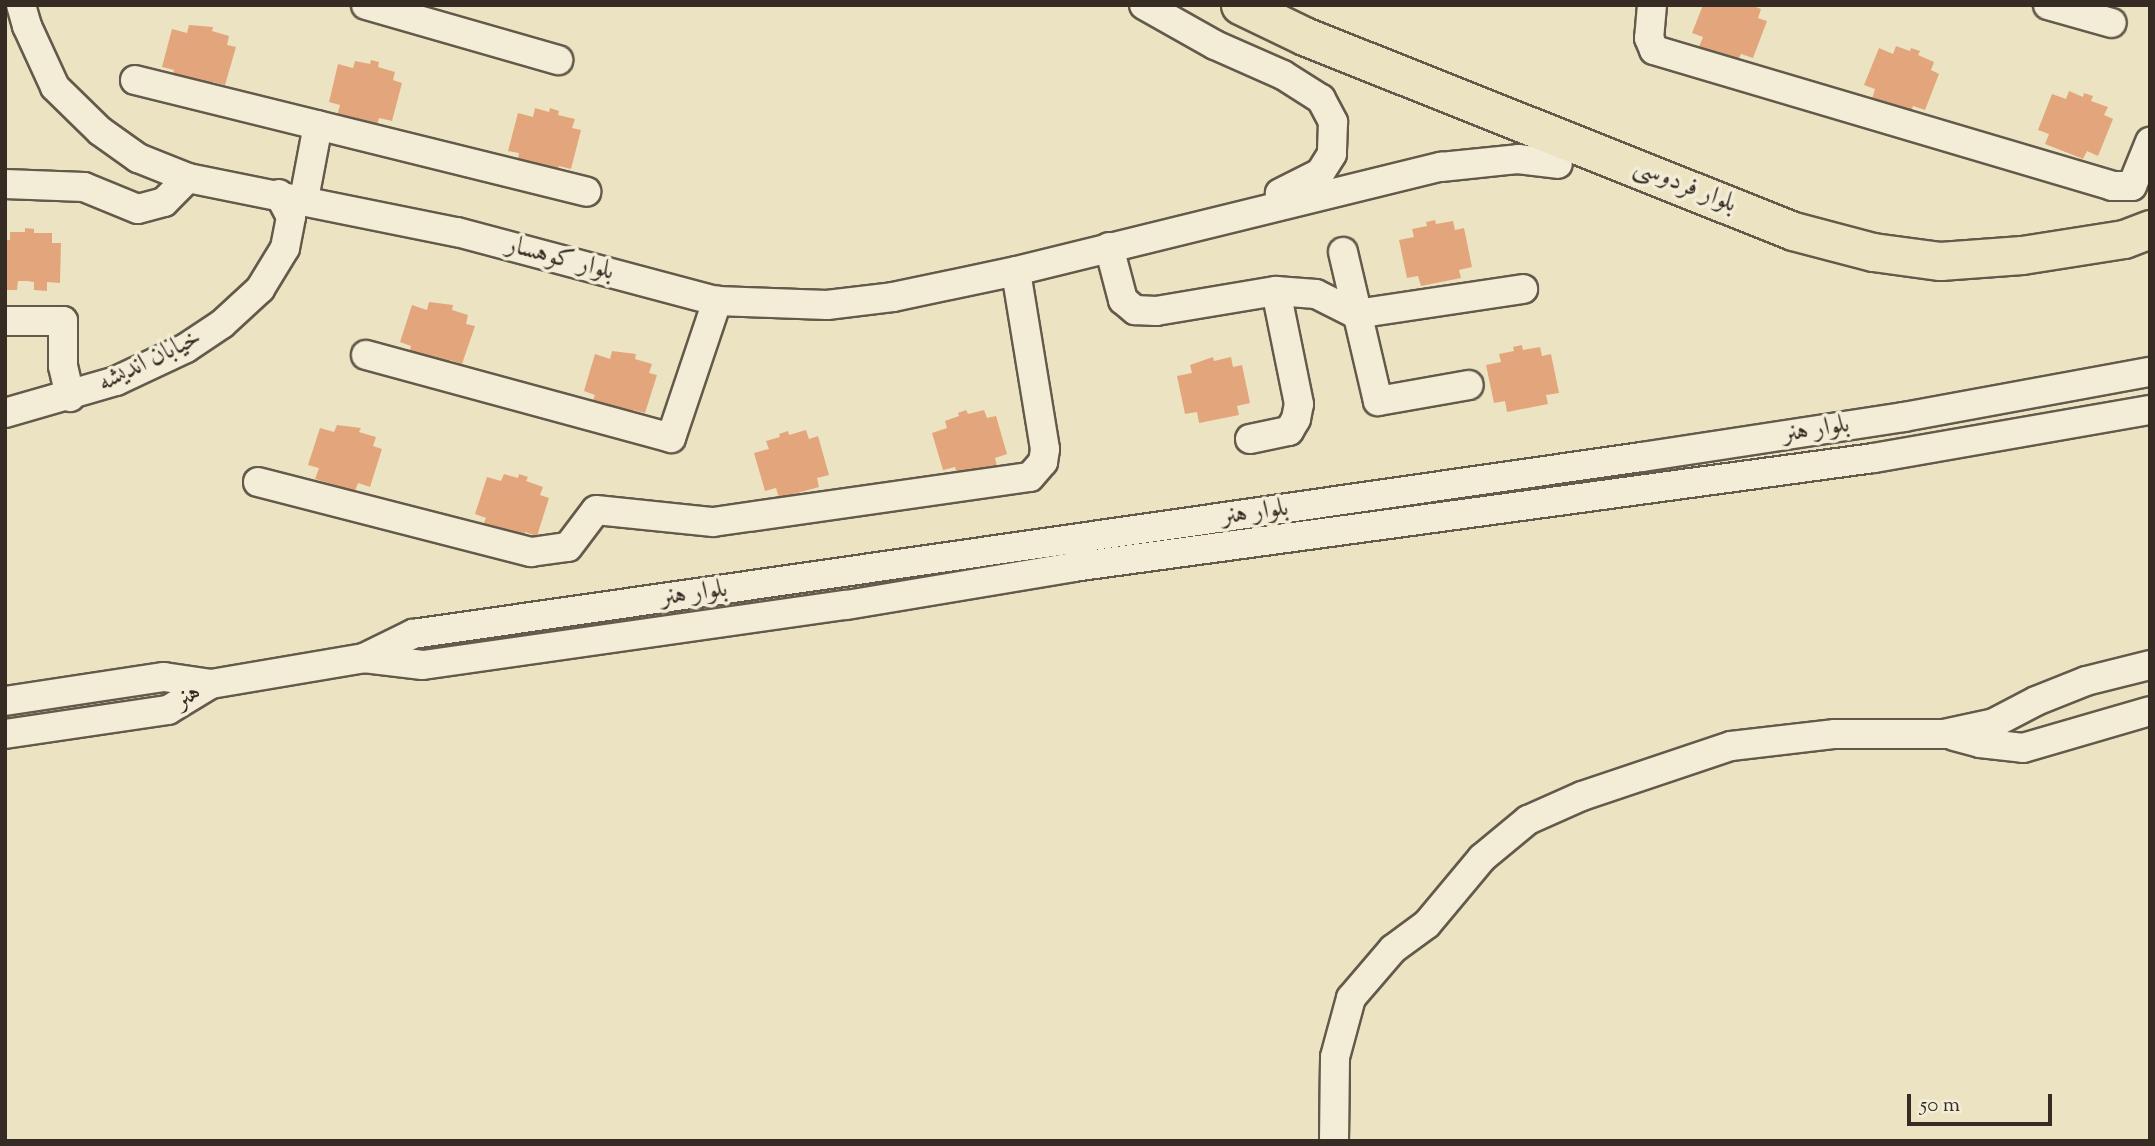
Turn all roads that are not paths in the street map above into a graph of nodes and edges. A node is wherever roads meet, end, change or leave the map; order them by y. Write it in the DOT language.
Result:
graph roads {
  1 [pos="366,5"];
  2 [pos="1144,5"];
  3 [pos="1240,5"];
  4 [pos="1652,5"];
  5 [pos="2048,5"];
  6 [pos="18,8"];
  7 [pos="2112,23"];
  8 [pos="558,60"];
  9 [pos="135,80"];
  10 [pos="318,125"];
  11 [pos="2150,142"];
  12 [pos="1558,164"];
  13 [pos="188,178"];
  14 [pos="5,184"];
  15 [pos="586,192"];
  16 [pos="291,197"];
  17 [pos="2150,229"];
  18 [pos="1179,230"];
  19 [pos="1109,247"];
  20 [pos="1343,252"];
  21 [pos="1016,271"];
  22 [pos="1523,289"];
  23 [pos="1276,291"];
  24 [pos="717,302"];
  25 [pos="1356,314"];
  26 [pos="5,321"];
  27 [pos="366,355"];
  28 [pos="2150,372"];
  29 [pos="1469,385"];
  30 [pos="70,397"];
  31 [pos="2150,410"];
  32 [pos="5,413"];
  33 [pos="1250,439"];
  34 [pos="258,482"];
  35 [pos="364,658"];
  36 [pos="2150,665"];
  37 [pos="211,684"];
  38 [pos="5,701"];
  39 [pos="2150,711"];
  40 [pos="5,734"];
  41 [pos="1944,734"];
  42 [pos="1334,1141"];
  1 -- 8 [label="street"];
  2 -- 18 [label="street"];
  3 -- 17 [label="main road, بلوار فردوسی"];
  4 -- 11 [label="street"];
  5 -- 7 [label="street"];
  6 -- 13 [label="street, بلوار کوهسار"];
  9 -- 10 [label="street"];
  10 -- 15 [label="street"];
  10 -- 16 [label="street"];
  12 -- 18 [label="street"];
  13 -- 14 [label="street"];
  13 -- 16 [label="street, بلوار کوهسار"];
  16 -- 24 [label="street, بلوار کوهسار"];
  16 -- 30 [label="street, خیابان اندیشه"];
  18 -- 19 [label="street, بلوار کوهسار"];
  19 -- 21 [label="street, بلوار کوهسار"];
  19 -- 23 [label="street"];
  20 -- 25 [label="street"];
  21 -- 24 [label="street, بلوار کوهسار"];
  21 -- 34 [label="street"];
  22 -- 25 [label="street"];
  23 -- 25 [label="street"];
  23 -- 33 [label="street"];
  24 -- 27 [label="street"];
  25 -- 29 [label="street"];
  26 -- 30 [label="street"];
  28 -- 35 [label="street, بلوار هنر"];
  30 -- 32 [label="street, خیابان اندیشه"];
  31 -- 35 [label="street, بلوار هنر"];
  35 -- 37 [label="street, بلوار هنر"];
  36 -- 41 [label="street"];
  37 -- 38 [label="street, هنر"];
  37 -- 40 [label="street, هنر"];
  39 -- 41 [label="street"];
  41 -- 42 [label="street"];
}
